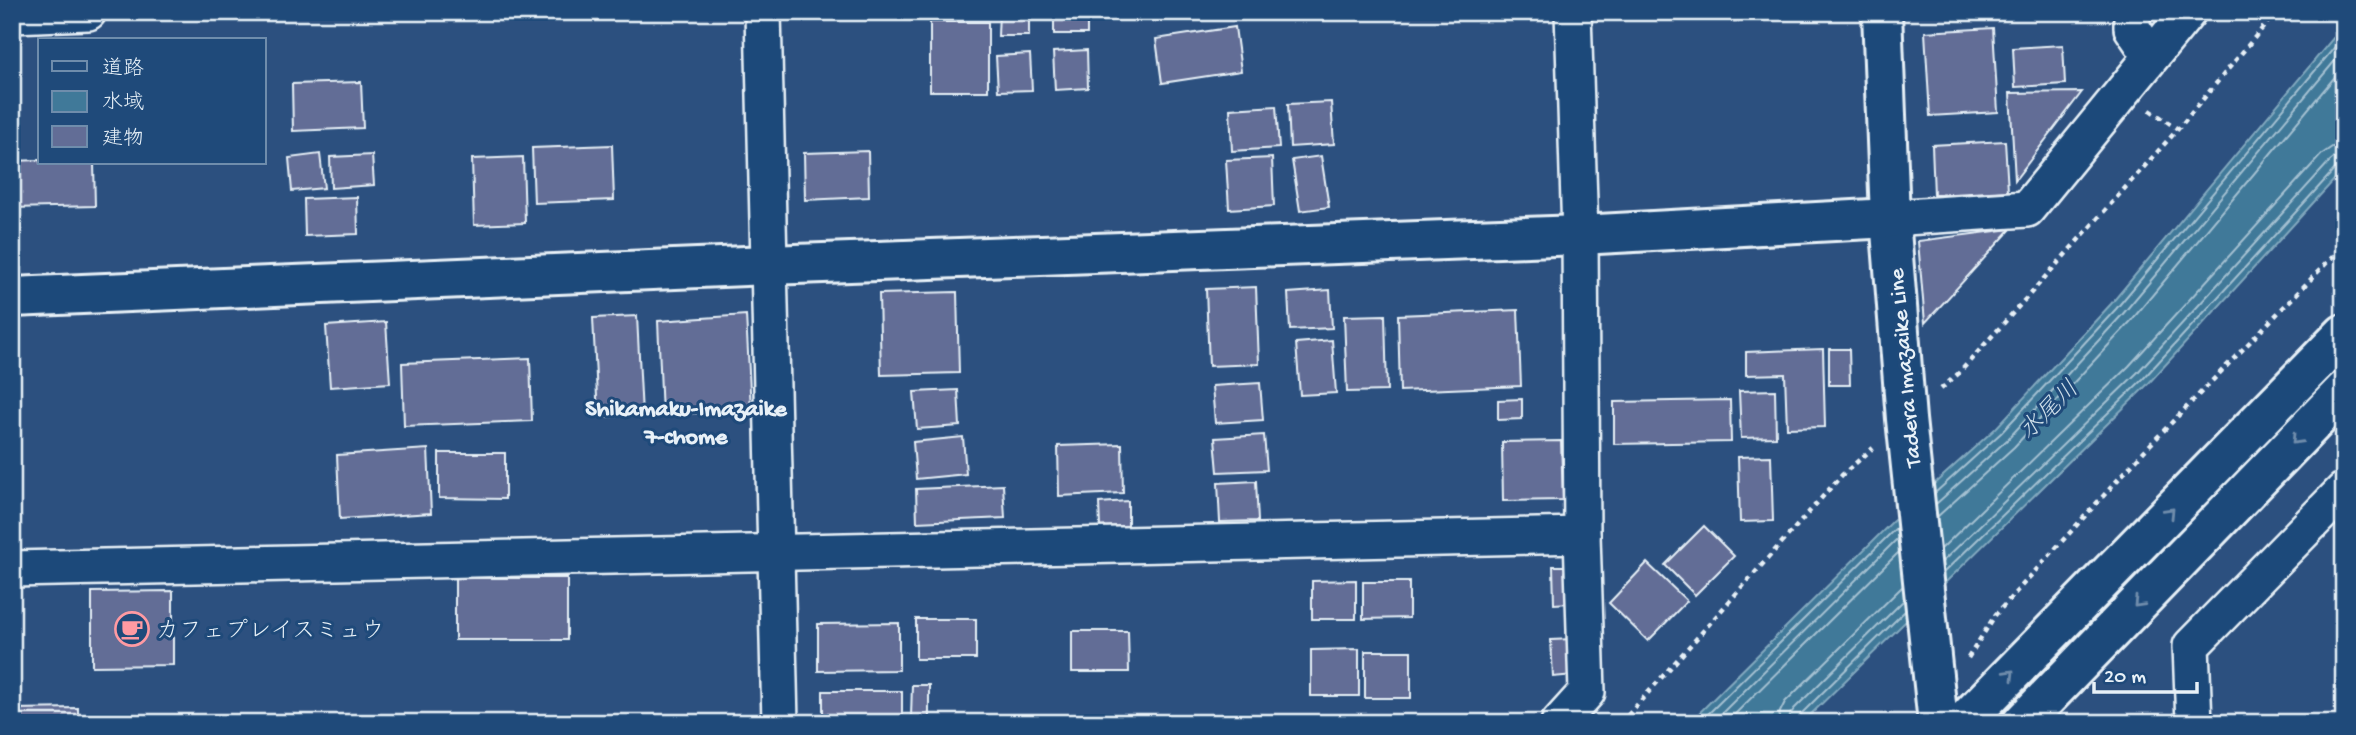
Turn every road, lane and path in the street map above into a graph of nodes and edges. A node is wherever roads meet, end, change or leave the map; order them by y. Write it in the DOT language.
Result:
graph roads {
  1 [pos="88,12"];
  2 [pos="763,12"];
  3 [pos="1573,12"];
  4 [pos="1882,12"];
  5 [pos="2132,12"];
  6 [pos="2188,12"];
  7 [pos="2276,12"];
  8 [pos="12,15"];
  9 [pos="2151,56"];
  10 [pos="1890,218"];
  11 [pos="1580,236"];
  12 [pos="2344,245"];
  13 [pos="769,265"];
  14 [pos="12,297"];
  15 [pos="2344,334"];
  16 [pos="2344,391"];
  17 [pos="1906,419"];
  18 [pos="2344,490"];
  19 [pos="1582,535"];
  20 [pos="777,553"];
  21 [pos="12,569"];
  22 [pos="1950,663"];
  23 [pos="780,723"];
  24 [pos="1559,723"];
  25 [pos="1621,723"];
  26 [pos="1938,723"];
  27 [pos="1962,723"];
  28 [pos="2022,723"];
  29 [pos="2194,723"];
  1 -- 8 [label="street"];
  2 -- 13 [label="street"];
  3 -- 11 [label="street"];
  4 -- 10 [label="street, Tadera Imazaike Line"];
  5 -- 9 [label="street"];
  6 -- 9 [label="street"];
  7 -- 17 [label="path"];
  9 -- 10 [label="street"];
  10 -- 11 [label="street"];
  10 -- 17 [label="street, Tadera Imazaike Line"];
  11 -- 13 [label="street"];
  11 -- 19 [label="street"];
  12 -- 22 [label="path"];
  13 -- 14 [label="street"];
  13 -- 20 [label="street"];
  27 -- 15 [label="street, one-way"];
  16 -- 28 [label="street, one-way"];
  17 -- 22 [label="street, Tadera Imazaike Line"];
  17 -- 25 [label="path"];
  18 -- 29 [label="street"];
  19 -- 20 [label="street"];
  19 -- 24 [label="street"];
  20 -- 21 [label="street"];
  20 -- 23 [label="street"];
  22 -- 26 [label="street, Tadera Imazaike Line"];
}
